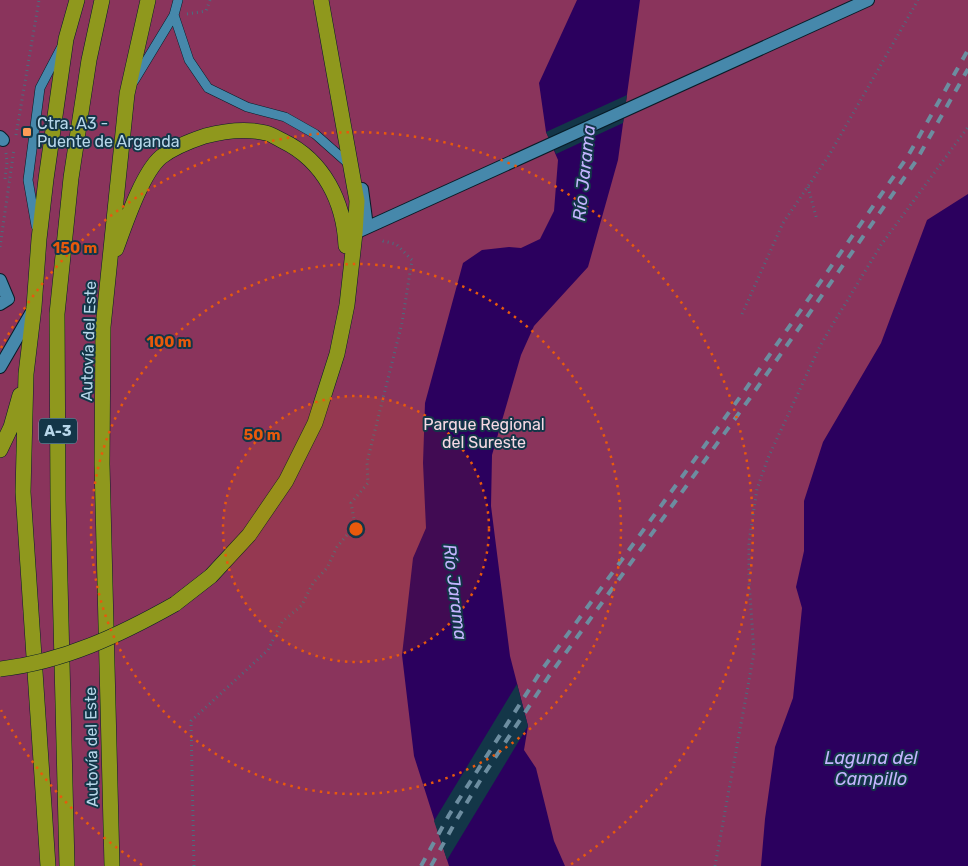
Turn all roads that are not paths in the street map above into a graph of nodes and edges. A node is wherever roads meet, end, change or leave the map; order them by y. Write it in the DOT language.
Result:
graph roads {
  1 [pos="77,0"];
  2 [pos="102,0"];
  3 [pos="148,0"];
  4 [pos="178,0"];
  5 [pos="321,0"];
  6 [pos="868,0"];
  7 [pos="174,15"];
  8 [pos="127,94"];
  9 [pos="351,166"];
  10 [pos="351,238"];
  11 [pos="108,267"];
  12 [pos="0,280"];
  13 [pos="0,304"];
  14 [pos="34,307"];
  15 [pos="5,354"];
  16 [pos="0,367"];
  17 [pos="26,374"];
  18 [pos="0,450"];
  19 [pos="0,669"];
  20 [pos="48,866"];
  21 [pos="66,866"];
  22 [pos="112,866"];
  1 -- 14 [label="highway"];
  2 -- 21 [label="highway, Autovía del Este / A-3"];
  3 -- 8 [label="highway, Autovía del Este"];
  4 -- 7 [label="lane"];
  5 -- 9 [label="highway"];
  6 -- 10 [label="street"];
  7 -- 8 [label="lane"];
  7 -- 9 [label="lane"];
  8 -- 11 [label="highway, Autovía del Este"];
  9 -- 10 [label="highway"];
  10 -- 11 [label="highway"];
  10 -- 19 [label="highway, bridge"];
  11 -- 22 [label="highway, Autovía del Este"];
  12 -- 13 [label="street"];
  14 -- 15 [label="street"];
  14 -- 17 [label="highway"];
  15 -- 16 [label="street"];
  17 -- 18 [label="highway"];
  17 -- 20 [label="highway"];
}
